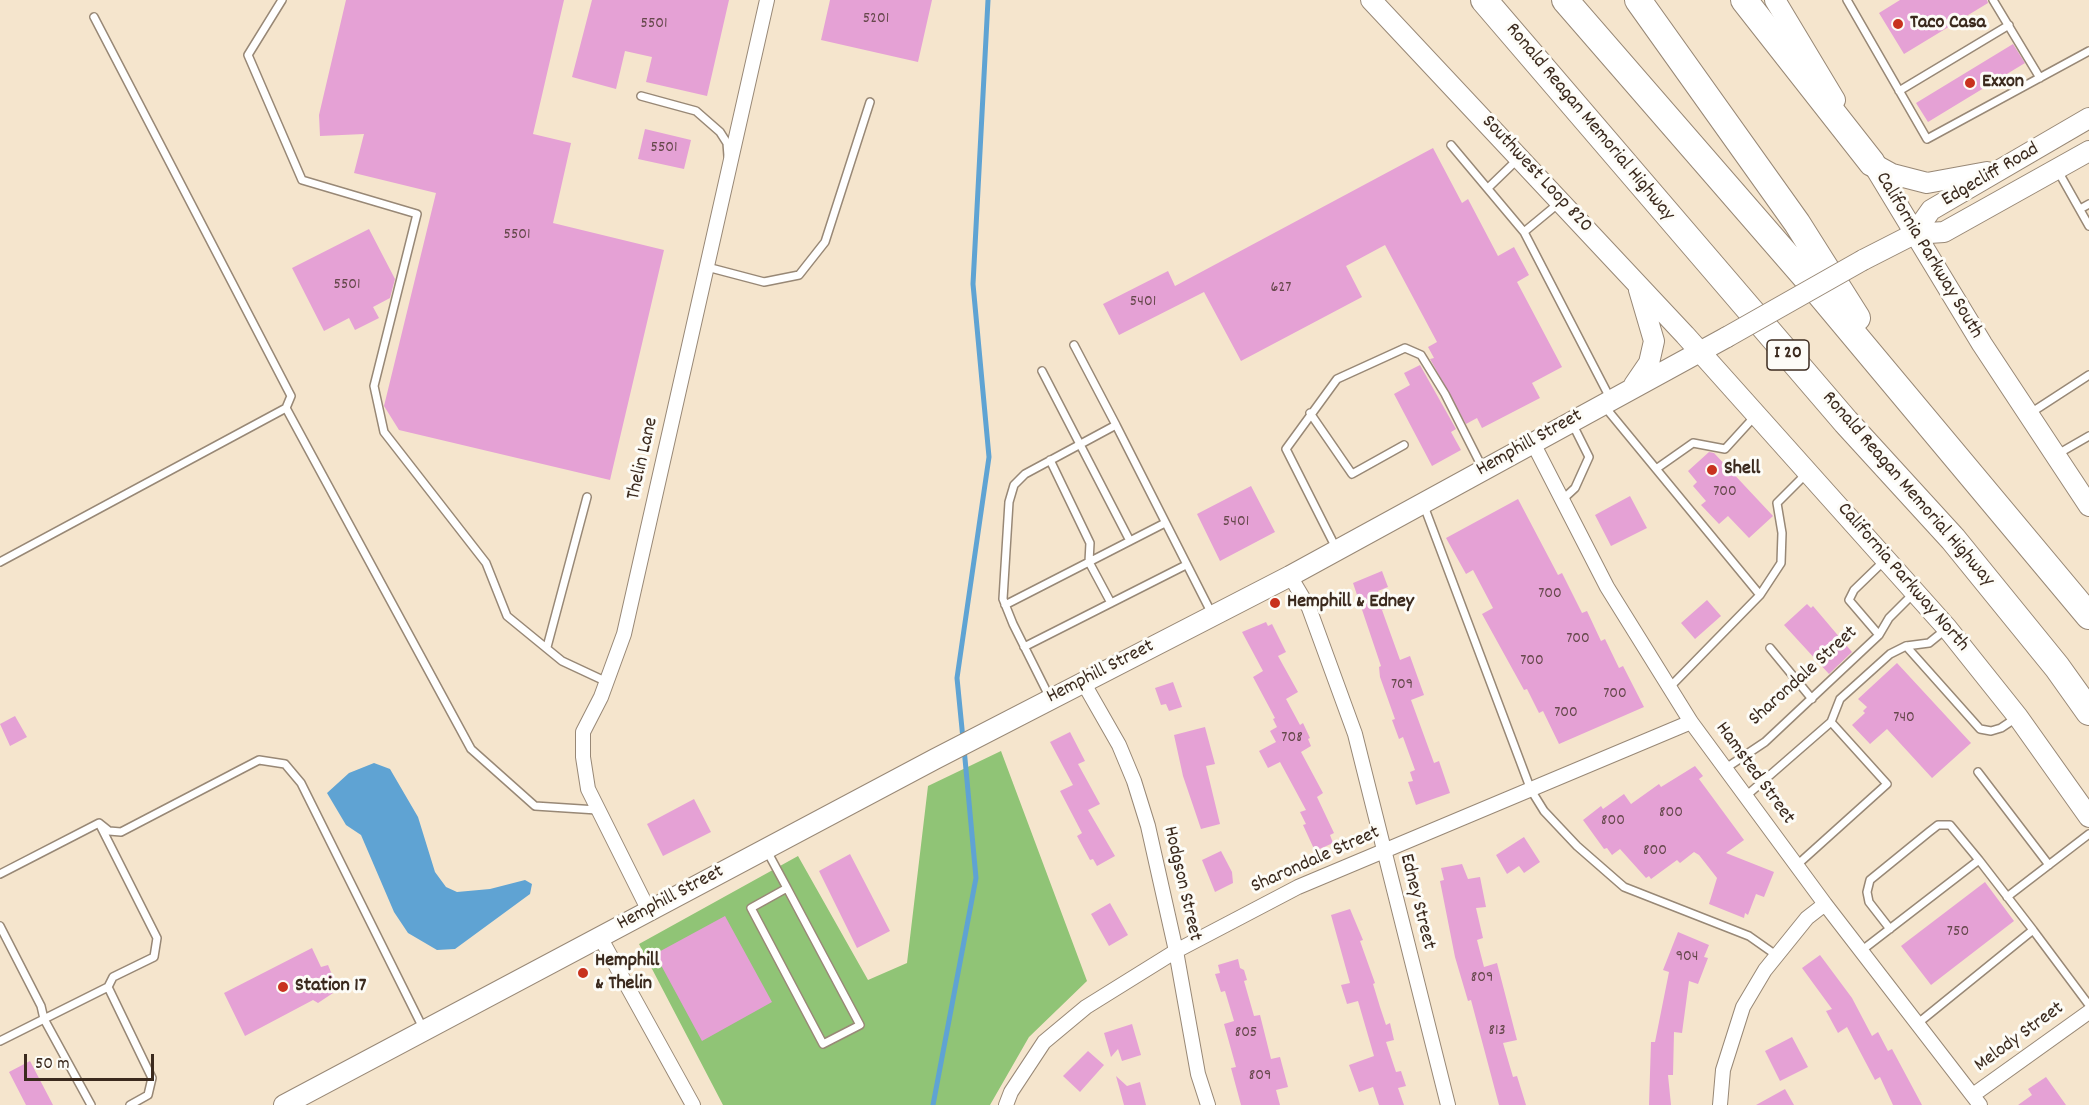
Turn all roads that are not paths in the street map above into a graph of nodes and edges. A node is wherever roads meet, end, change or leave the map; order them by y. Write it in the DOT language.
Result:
graph roads {
  1 [pos="282,0"];
  2 [pos="767,0"];
  3 [pos="1371,0"];
  4 [pos="1484,0"];
  5 [pos="1565,0"];
  6 [pos="1638,0"];
  7 [pos="1744,0"];
  8 [pos="1775,0"];
  9 [pos="1847,0"];
  10 [pos="1994,0"];
  11 [pos="94,17"];
  12 [pos="2008,25"];
  13 [pos="2089,51"];
  14 [pos="2040,78"];
  15 [pos="1899,91"];
  16 [pos="641,96"];
  17 [pos="870,102"];
  18 [pos="2089,118"];
  19 [pos="1451,145"];
  20 [pos="2089,151"];
  21 [pos="1520,158"];
  22 [pos="1872,164"];
  23 [pos="730,167"];
  24 [pos="2007,167"];
  25 [pos="2058,170"];
  26 [pos="1488,189"];
  27 [pos="1560,201"];
  28 [pos="2089,204"];
  29 [pos="2080,209"];
  30 [pos="2089,226"];
  31 [pos="1524,232"];
  32 [pos="1914,234"];
  33 [pos="707,267"];
  34 [pos="1636,282"];
  35 [pos="1074,345"];
  36 [pos="1700,351"];
  37 [pos="1042,371"];
  38 [pos="2089,375"];
  39 [pos="1896,385"];
  40 [pos="1631,389"];
  41 [pos="1607,402"];
  42 [pos="286,408"];
  43 [pos="1310,413"];
  44 [pos="1757,414"];
  45 [pos="2027,415"];
  46 [pos="1571,422"];
  47 [pos="1116,425"];
  48 [pos="2089,436"];
  49 [pos="1533,443"];
  50 [pos="1079,445"];
  51 [pos="1404,445"];
  52 [pos="2054,456"];
  53 [pos="1050,460"];
  54 [pos="1656,469"];
  55 [pos="1484,470"];
  56 [pos="1808,472"];
  57 [pos="587,497"];
  58 [pos="1561,501"];
  59 [pos="1423,503"];
  60 [pos="2089,506"];
  61 [pos="1165,524"];
  62 [pos="1130,541"];
  63 [pos="1337,550"];
  64 [pos="1886,560"];
  65 [pos="0,562"];
  66 [pos="1089,562"];
  67 [pos="1186,565"];
  68 [pos="1290,576"];
  69 [pos="1915,592"];
  70 [pos="1760,595"];
  71 [pos="1111,603"];
  72 [pos="1005,605"];
  73 [pos="1213,616"];
  74 [pos="2089,616"];
  75 [pos="1947,628"];
  76 [pos="1879,635"];
  77 [pos="1906,646"];
  78 [pos="547,647"];
  79 [pos="1024,647"];
  80 [pos="1770,648"];
  81 [pos="1083,681"];
  82 [pos="607,682"];
  83 [pos="1669,688"];
  84 [pos="1051,699"];
  85 [pos="1812,699"];
  86 [pos="2089,712"];
  87 [pos="2018,717"];
  88 [pos="1691,722"];
  89 [pos="1831,722"];
  90 [pos="1726,768"];
  91 [pos="1978,772"];
  92 [pos="1532,790"];
  93 [pos="1746,796"];
  94 [pos="597,810"];
  95 [pos="2089,817"];
  96 [pos="99,823"];
  97 [pos="2089,834"];
  98 [pos="766,849"];
  99 [pos="1384,853"];
  100 [pos="1979,860"];
  101 [pos="2049,865"];
  102 [pos="1797,866"];
  103 [pos="0,874"];
  104 [pos="787,888"];
  105 [pos="2007,897"];
  106 [pos="1825,904"];
  107 [pos="649,911"];
  108 [pos="0,926"];
  109 [pos="1890,929"];
  110 [pos="2033,930"];
  111 [pos="600,937"];
  112 [pos="1176,951"];
  113 [pos="1861,951"];
  114 [pos="1776,956"];
  115 [pos="108,987"];
  116 [pos="2089,1005"];
  117 [pos="2089,1012"];
  118 [pos="44,1019"];
  119 [pos="1917,1024"];
  120 [pos="424,1030"];
  121 [pos="0,1041"];
  122 [pos="1977,1100"];
  123 [pos="91,1105"];
  124 [pos="130,1105"];
  125 [pos="284,1105"];
  126 [pos="693,1105"];
  127 [pos="1006,1105"];
  128 [pos="1208,1105"];
  129 [pos="1448,1105"];
  130 [pos="1720,1105"];
  1 -- 78 [label="lane"];
  2 -- 23 [label="street, Thelin Lane"];
  3 -- 21 [label="main road, Southwest Loop 820"];
  4 -- 86 [label="highway, Ronald Reagan Memorial Highway / I 20"];
  5 -- 39 [label="highway"];
  6 -- 39 [label="highway"];
  7 -- 22 [label="highway"];
  8 -- 22 [label="main road, California Parkway South"];
  9 -- 15 [label="lane"];
  10 -- 12 [label="lane"];
  11 -- 42 [label="lane"];
  12 -- 14 [label="lane"];
  12 -- 15 [label="lane"];
  13 -- 14 [label="lane"];
  14 -- 15 [label="lane"];
  16 -- 23 [label="lane"];
  17 -- 33 [label="lane"];
  18 -- 24 [label="main road, Edgecliff Road"];
  19 -- 26 [label="lane"];
  20 -- 25 [label="main road, Edgecliff Road"];
  21 -- 26 [label="lane"];
  21 -- 27 [label="main road, Southwest Loop 820"];
  22 -- 24 [label="main road"];
  22 -- 32 [label="main road, California Parkway South"];
  23 -- 33 [label="street, Thelin Lane"];
  24 -- 32 [label="main road, Edgecliff Road"];
  25 -- 29 [label="lane"];
  25 -- 32 [label="main road, Edgecliff Road"];
  26 -- 31 [label="lane"];
  27 -- 31 [label="lane"];
  27 -- 34 [label="main road, Southwest Loop 820"];
  28 -- 29 [label="lane"];
  29 -- 30 [label="lane"];
  31 -- 41 [label="lane"];
  32 -- 36 [label="main road, Hemphill Street, bridge"];
  32 -- 45 [label="main road, California Parkway South"];
  33 -- 82 [label="street, Thelin Lane"];
  34 -- 36 [label="main road, Southwest Loop 820"];
  34 -- 40 [label="main road"];
  35 -- 47 [label="lane"];
  36 -- 40 [label="main road, Hemphill Street"];
  36 -- 44 [label="main road, California Parkway North"];
  37 -- 50 [label="lane"];
  38 -- 45 [label="lane"];
  39 -- 74 [label="highway"];
  40 -- 41 [label="main road, Hemphill Street"];
  41 -- 46 [label="main road, Hemphill Street"];
  41 -- 54 [label="lane"];
  42 -- 65 [label="lane"];
  42 -- 94 [label="lane"];
  43 -- 51 [label="lane"];
  43 -- 55 [label="lane"];
  43 -- 63 [label="lane"];
  44 -- 54 [label="lane"];
  44 -- 56 [label="main road, California Parkway North"];
  45 -- 52 [label="main road, California Parkway South"];
  46 -- 49 [label="main road, Hemphill Street"];
  46 -- 58 [label="lane"];
  47 -- 50 [label="lane"];
  47 -- 61 [label="lane"];
  48 -- 52 [label="lane"];
  49 -- 55 [label="main road, Hemphill Street"];
  49 -- 58 [label="street, Hamsted Street"];
  50 -- 53 [label="lane"];
  50 -- 62 [label="lane"];
  52 -- 60 [label="main road, California Parkway South"];
  53 -- 66 [label="lane"];
  53 -- 72 [label="lane"];
  54 -- 70 [label="lane"];
  55 -- 59 [label="main road, Hemphill Street"];
  56 -- 64 [label="main road, California Parkway North"];
  56 -- 70 [label="lane"];
  57 -- 78 [label="lane"];
  58 -- 83 [label="street, Hamsted Street"];
  59 -- 63 [label="main road, Hemphill Street"];
  59 -- 92 [label="lane"];
  61 -- 62 [label="lane"];
  61 -- 67 [label="lane"];
  62 -- 66 [label="lane"];
  63 -- 68 [label="main road, Hemphill Street"];
  64 -- 69 [label="main road, California Parkway North"];
  64 -- 76 [label="lane"];
  66 -- 71 [label="lane"];
  66 -- 72 [label="lane"];
  67 -- 71 [label="lane"];
  67 -- 73 [label="lane"];
  68 -- 73 [label="main road, Hemphill Street"];
  68 -- 99 [label="street, Edney Street"];
  69 -- 75 [label="main road, California Parkway North"];
  69 -- 76 [label="lane, Sharondale Street"];
  70 -- 83 [label="lane"];
  71 -- 79 [label="lane"];
  72 -- 79 [label="lane"];
  73 -- 81 [label="main road, Hemphill Street"];
  75 -- 77 [label="lane"];
  75 -- 87 [label="main road, California Parkway North"];
  76 -- 85 [label="lane, Sharondale Street"];
  77 -- 87 [label="lane"];
  77 -- 89 [label="lane"];
  78 -- 82 [label="lane"];
  79 -- 84 [label="lane"];
  80 -- 85 [label="lane"];
  81 -- 84 [label="main road, Hemphill Street"];
  81 -- 112 [label="street, Hodgson Street"];
  82 -- 94 [label="street, Thelin Lane"];
  83 -- 88 [label="street, Hamsted Street"];
  84 -- 98 [label="main road, Hemphill Street"];
  85 -- 90 [label="lane, Sharondale Street"];
  87 -- 95 [label="main road, California Parkway North"];
  88 -- 90 [label="street, Hamsted Street"];
  88 -- 92 [label="street, Sharondale Street"];
  89 -- 93 [label="lane"];
  89 -- 102 [label="lane"];
  90 -- 93 [label="street, Hamsted Street"];
  91 -- 101 [label="lane"];
  92 -- 99 [label="street, Sharondale Street"];
  92 -- 114 [label="lane"];
  93 -- 102 [label="street, Hamsted Street"];
  94 -- 107 [label="street, Thelin Lane"];
  96 -- 103 [label="lane"];
  96 -- 115 [label="lane"];
  96 -- 120 [label="lane"];
  97 -- 101 [label="lane"];
  98 -- 104 [label="lane"];
  98 -- 107 [label="main road, Hemphill Street"];
  99 -- 112 [label="street, Sharondale Street"];
  99 -- 129 [label="street, Edney Street"];
  100 -- 105 [label="lane"];
  100 -- 109 [label="lane"];
  100 -- 109 [label="lane"];
  101 -- 105 [label="lane"];
  102 -- 106 [label="street, Hamsted Street"];
  104 -- 104 [label="lane"];
  105 -- 110 [label="lane"];
  106 -- 113 [label="street, Hamsted Street"];
  106 -- 114 [label="street"];
  107 -- 111 [label="main road, Hemphill Street"];
  108 -- 118 [label="lane"];
  109 -- 113 [label="lane"];
  110 -- 116 [label="lane"];
  110 -- 119 [label="lane"];
  111 -- 120 [label="main road, Hemphill Street"];
  111 -- 126 [label="street"];
  112 -- 127 [label="street, Sharondale Street"];
  112 -- 128 [label="street, Hodgson Street"];
  113 -- 119 [label="street, Hamsted Street"];
  114 -- 130 [label="street"];
  115 -- 118 [label="lane"];
  115 -- 124 [label="lane"];
  117 -- 122 [label="street, Melody Street"];
  118 -- 121 [label="lane"];
  118 -- 123 [label="lane"];
  119 -- 122 [label="street, Hamsted Street"];
  120 -- 125 [label="main road, Hemphill Street"];
}
